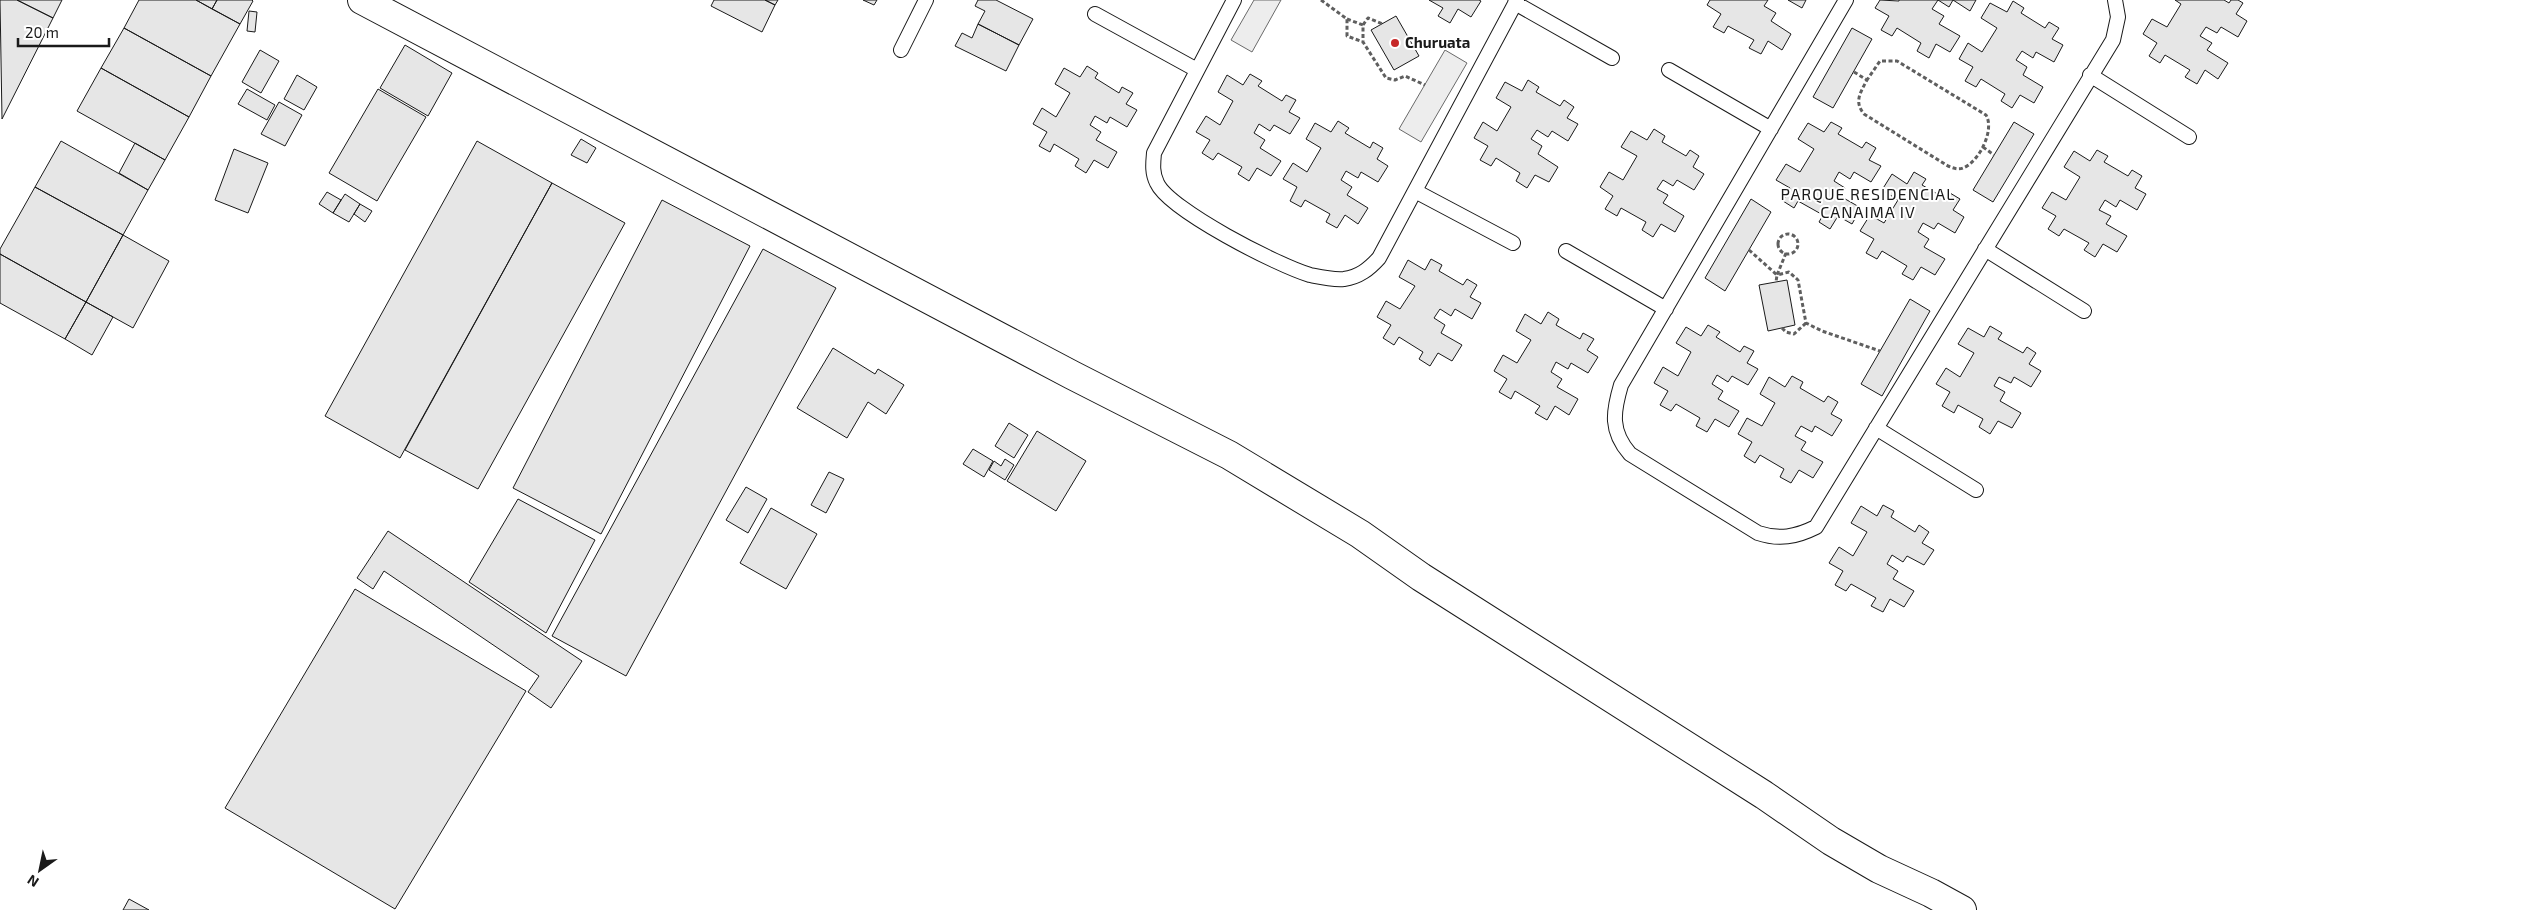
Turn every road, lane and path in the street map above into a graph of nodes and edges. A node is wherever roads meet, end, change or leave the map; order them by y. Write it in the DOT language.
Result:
graph roads {
  1 [pos="362,0"];
  2 [pos="926,0"];
  3 [pos="1234,0"];
  4 [pos="1321,0"];
  5 [pos="1846,0"];
  6 [pos="2115,0"];
  7 [pos="1516,2"];
  8 [pos="1095,14"];
  9 [pos="1347,19"];
  10 [pos="1383,24"];
  11 [pos="1363,25"];
  12 [pos="1363,42"];
  13 [pos="901,50"];
  14 [pos="1612,58"];
  15 [pos="1197,70"];
  16 [pos="1669,70"];
  17 [pos="1854,72"];
  18 [pos="2090,76"];
  19 [pos="1867,80"];
  20 [pos="1425,85"];
  21 [pos="1771,129"];
  22 [pos="2188,137"];
  23 [pos="1983,147"];
  24 [pos="1994,154"];
  25 [pos="1414,191"];
  26 [pos="1513,243"];
  27 [pos="1749,250"];
  28 [pos="1985,250"];
  29 [pos="1566,251"];
  30 [pos="1786,254"];
  31 [pos="1777,275"];
  32 [pos="1776,282"];
  33 [pos="1666,309"];
  34 [pos="2084,311"];
  35 [pos="1806,323"];
  36 [pos="1782,328"];
  37 [pos="1880,351"];
  38 [pos="1876,428"];
  39 [pos="1976,490"];
  40 [pos="1962,910"];
  1 -- 40 [label="street"];
  2 -- 13 [label="lane"];
  3 -- 15 [label="lane"];
  4 -- 9 [label="path"];
  5 -- 21 [label="lane"];
  6 -- 18 [label="lane"];
  7 -- 14 [label="lane"];
  7 -- 25 [label="lane"];
  8 -- 15 [label="lane"];
  9 -- 11 [label="path"];
  9 -- 12 [label="path"];
  10 -- 11 [label="path"];
  11 -- 12 [label="path"];
  12 -- 20 [label="path"];
  15 -- 25 [label="lane"];
  16 -- 21 [label="lane"];
  17 -- 19 [label="path"];
  18 -- 22 [label="lane"];
  18 -- 28 [label="lane"];
  19 -- 23 [label="path"];
  19 -- 23 [label="path"];
  21 -- 33 [label="lane"];
  23 -- 24 [label="path"];
  25 -- 26 [label="lane"];
  27 -- 31 [label="path"];
  28 -- 34 [label="lane"];
  28 -- 38 [label="lane"];
  29 -- 33 [label="lane"];
  30 -- 30 [label="path"];
  30 -- 31 [label="path"];
  31 -- 32 [label="path"];
  31 -- 35 [label="path"];
  33 -- 38 [label="lane"];
  35 -- 36 [label="path"];
  35 -- 37 [label="path"];
  38 -- 39 [label="lane"];
}
